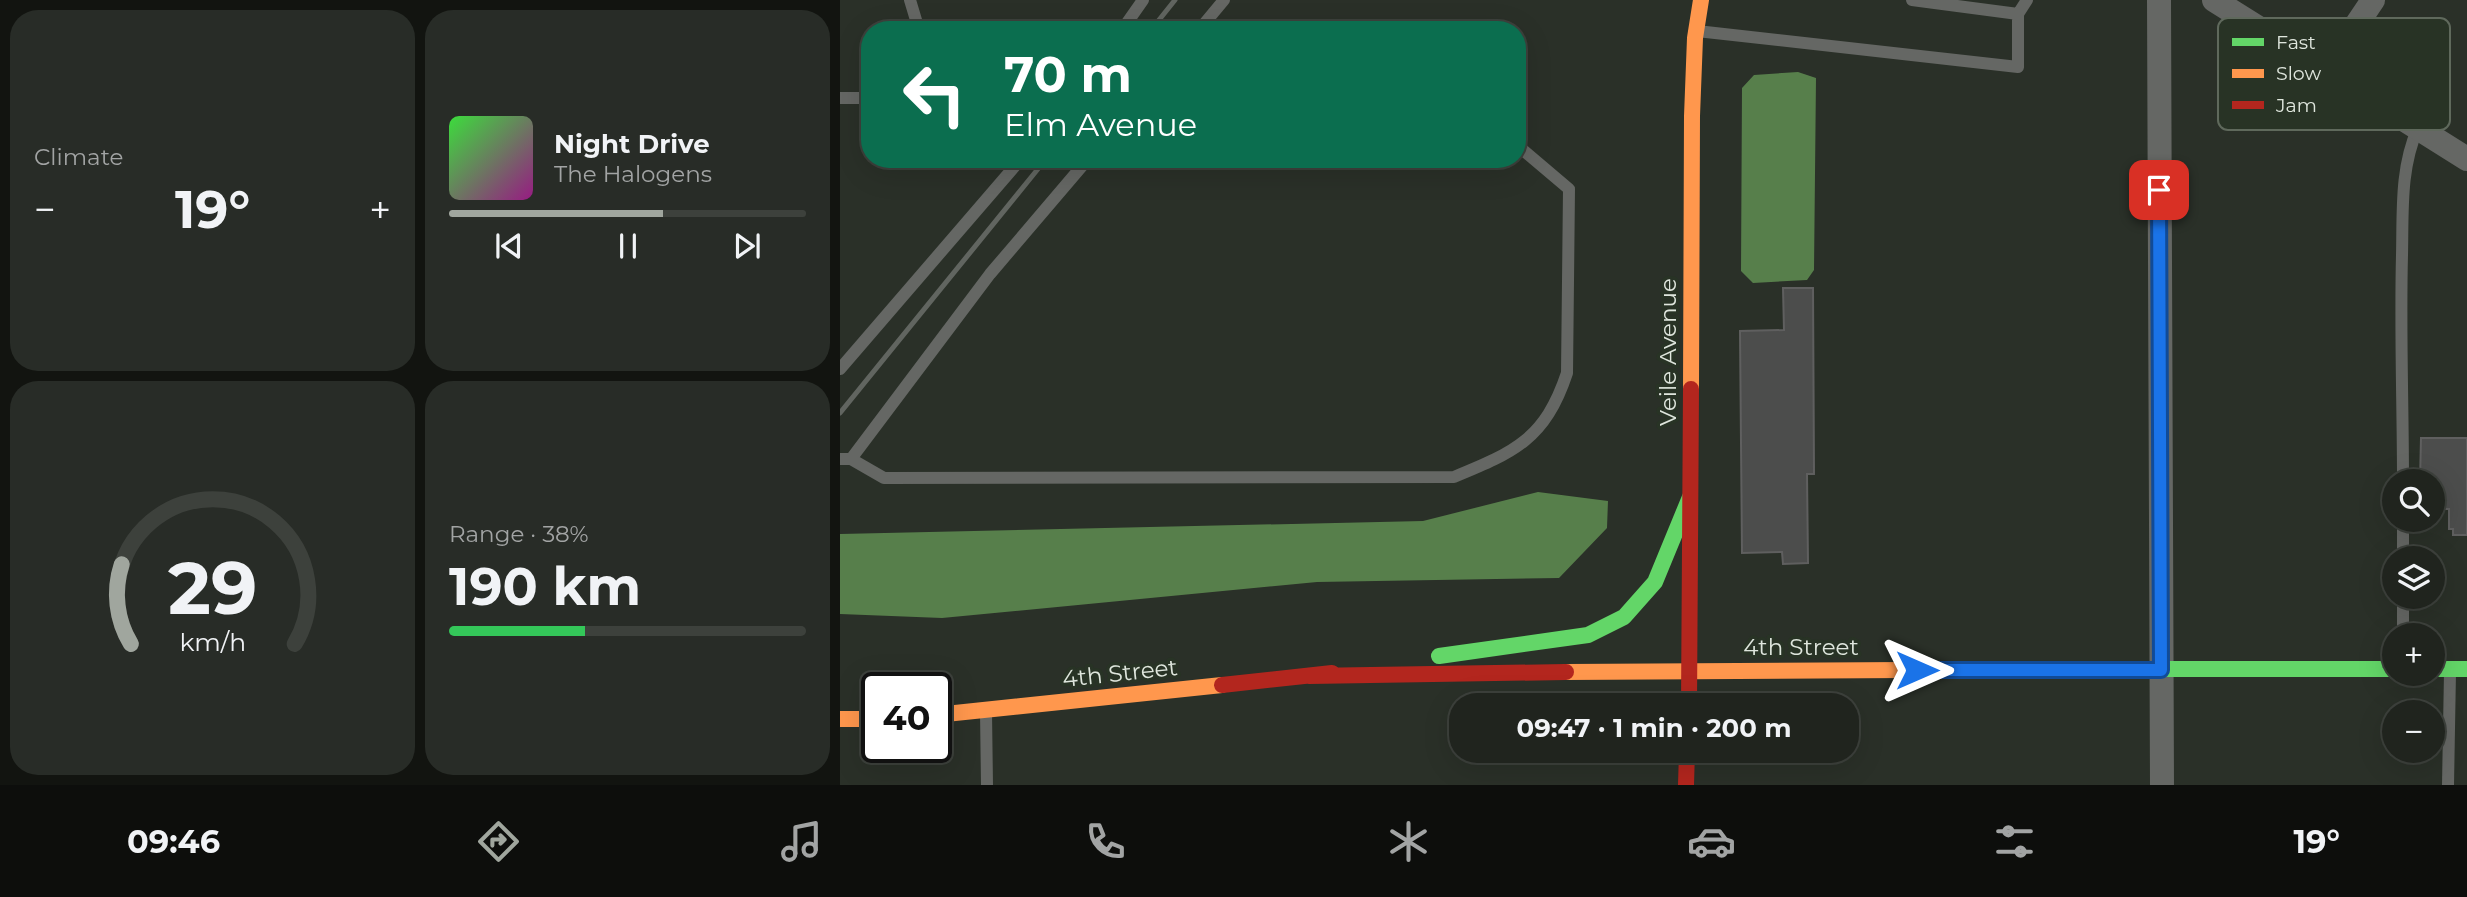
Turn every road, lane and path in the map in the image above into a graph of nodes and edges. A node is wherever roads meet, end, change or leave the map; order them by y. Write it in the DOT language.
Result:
graph roads {
  1 [pos="910,0"];
  2 [pos="1143,0"];
  3 [pos="1224,0"];
  4 [pos="1701,0"];
  5 [pos="1912,0"];
  6 [pos="2027,0"];
  7 [pos="2159,0"];
  8 [pos="2214,0"];
  9 [pos="2373,0"];
  10 [pos="2018,14"];
  11 [pos="2243,18"];
  12 [pos="2361,18"];
  13 [pos="916,21"];
  14 [pos="1128,21"];
  15 [pos="1206,21"];
  16 [pos="1696,31"];
  17 [pos="840,98"];
  18 [pos="861,98"];
  19 [pos="2417,130"];
  20 [pos="2421,130"];
  21 [pos="1526,153"];
  22 [pos="2467,159"];
  23 [pos="1013,168"];
  24 [pos="1080,168"];
  25 [pos="840,369"];
  26 [pos="845,459"];
  27 [pos="2403,469"];
  28 [pos="1690,497"];
  29 [pos="2382,669"];
  30 [pos="2459,669"];
  31 [pos="2161,670"];
  32 [pos="1689,671"];
  33 [pos="1309,676"];
  34 [pos="1689,693"];
  35 [pos="986,711"];
  36 [pos="952,714"];
  37 [pos="840,719"];
  38 [pos="861,719"];
  39 [pos="1687,763"];
  40 [pos="987,785"];
  41 [pos="1686,785"];
  42 [pos="2162,785"];
  43 [pos="2448,785"];
  1 -- 13 [label="lane"];
  2 -- 14 [label="lane"];
  3 -- 15 [label="lane"];
  4 -- 16 [label="street, Veile Avenue"];
  5 -- 10 [label="lane"];
  6 -- 10 [label="lane"];
  7 -- 31 [label="street"];
  8 -- 11 [label="street"];
  9 -- 12 [label="street"];
  10 -- 16 [label="lane"];
  16 -- 28 [label="street, Veile Avenue"];
  17 -- 18 [label="lane"];
  19 -- 27 [label="lane"];
  20 -- 22 [label="street"];
  21 -- 26 [label="lane"];
  23 -- 25 [label="lane"];
  24 -- 26 [label="lane"];
  28 -- 32 [label="street, Veile Avenue"];
  28 -- 33 [label="street"];
  29 -- 31 [label="street, 4th Street"];
  30 -- 43 [label="lane"];
  31 -- 32 [label="street, 4th Street"];
  31 -- 42 [label="street"];
  32 -- 33 [label="street, 4th Street"];
  32 -- 34 [label="street, Veile Avenue"];
  33 -- 35 [label="street, 4th Street"];
  35 -- 36 [label="street, 4th Street"];
  35 -- 40 [label="lane"];
  37 -- 38 [label="street"];
  39 -- 41 [label="street"];
}
